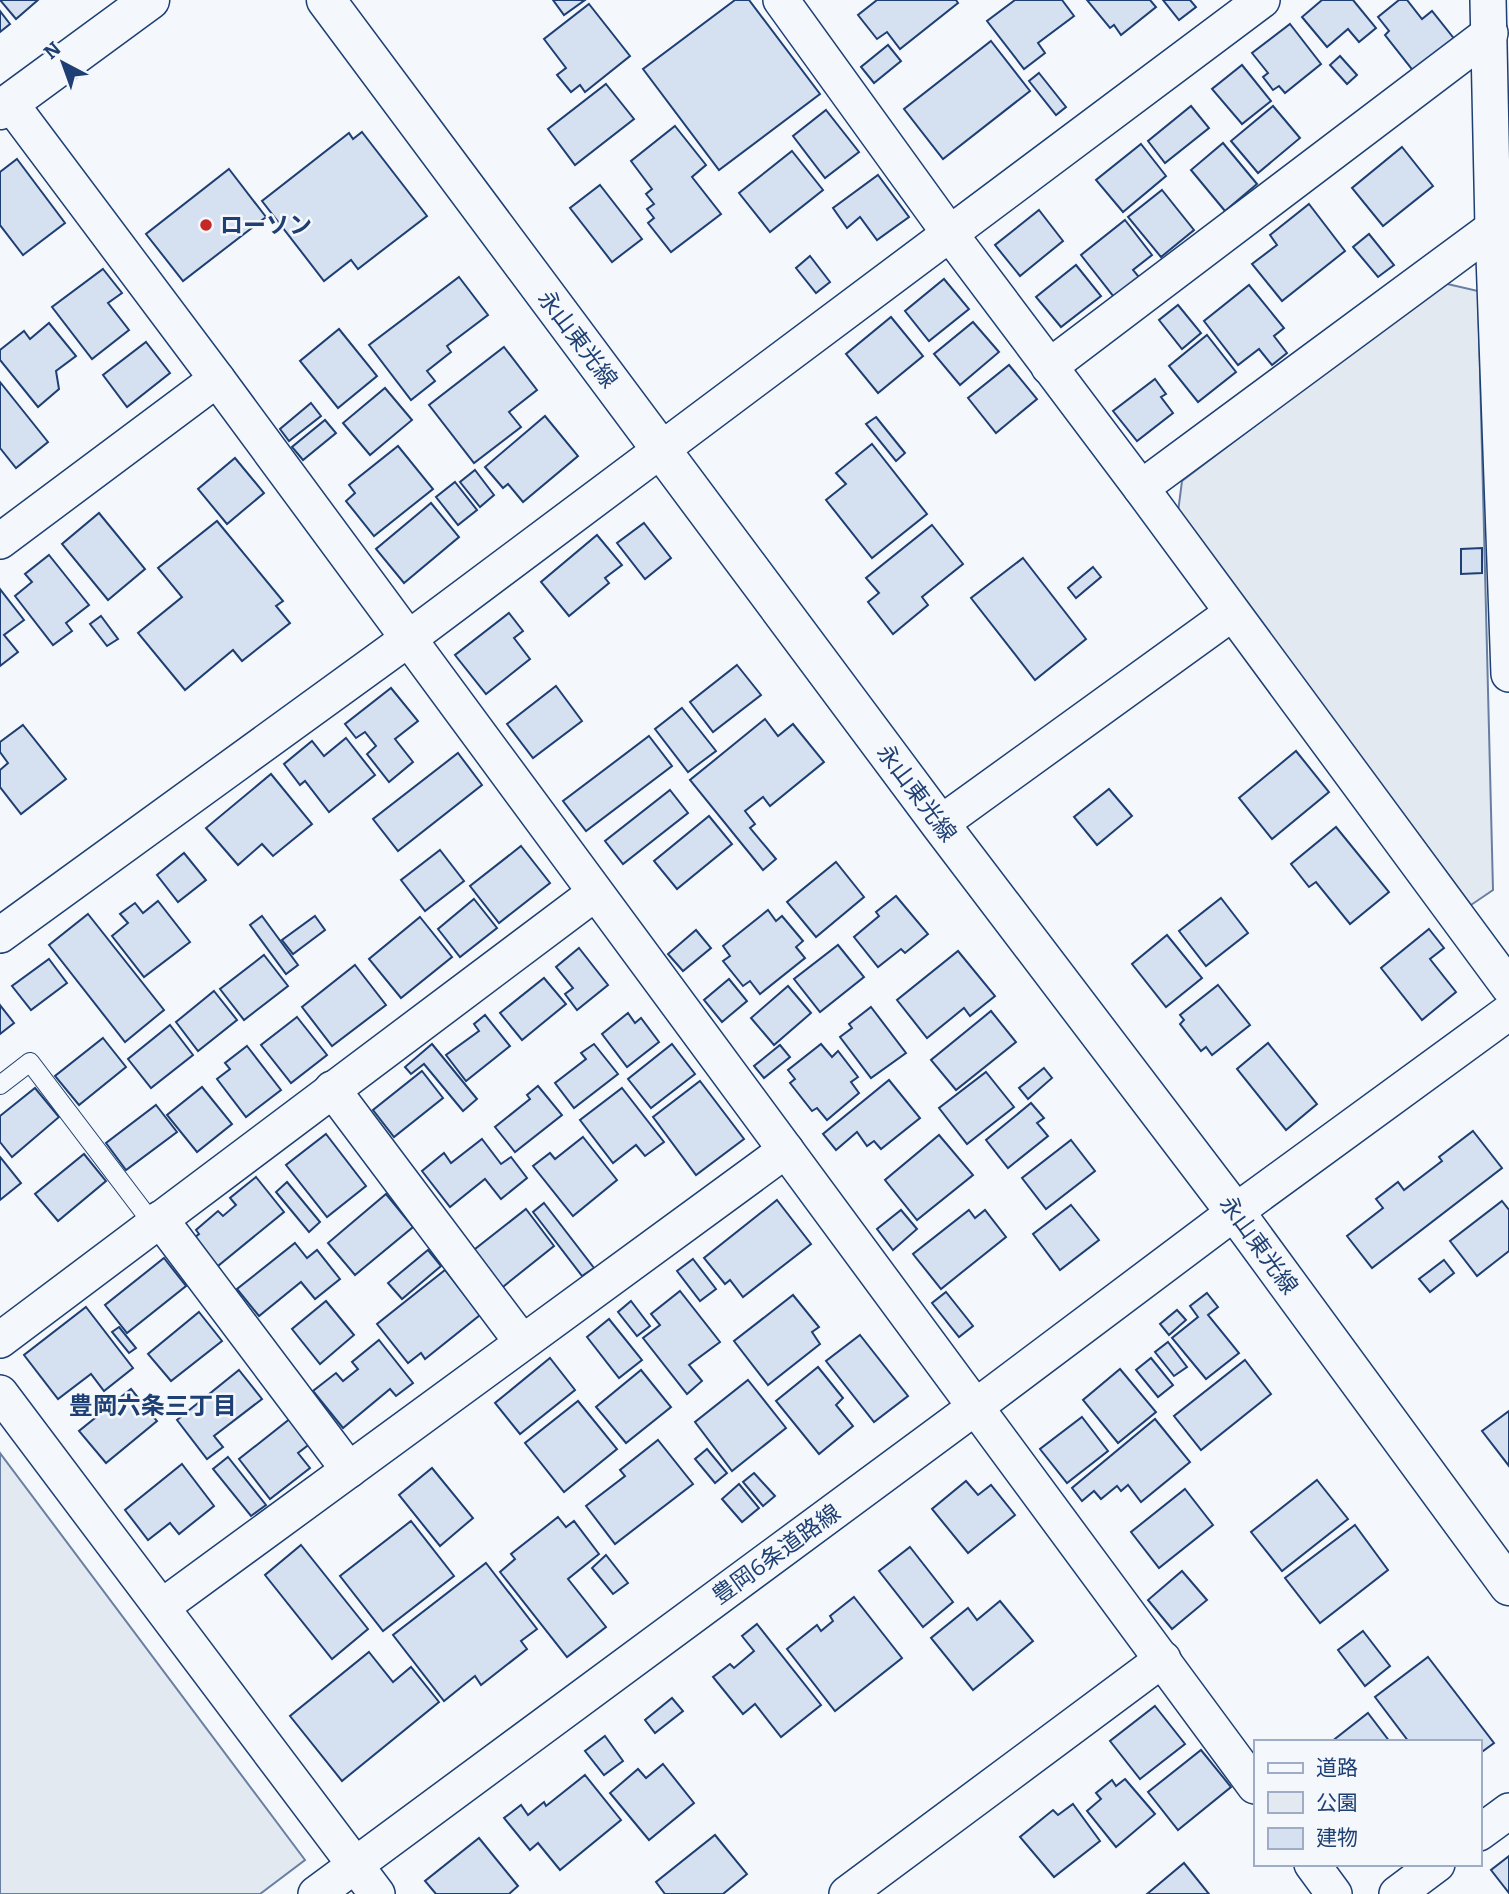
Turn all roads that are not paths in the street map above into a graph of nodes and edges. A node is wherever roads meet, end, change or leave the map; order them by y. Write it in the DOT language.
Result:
graph roads {
  1 [pos="150,0"];
  2 [pos="326,0"];
  3 [pos="781,0"];
  4 [pos="1262,0"];
  5 [pos="1489,16"];
  6 [pos="5,106"];
  7 [pos="1501,228"];
  8 [pos="950,234"];
  9 [pos="1049,367"];
  10 [pos="217,379"];
  11 [pos="661,450"];
  12 [pos="1141,488"];
  13 [pos="0,541"];
  14 [pos="1232,613"];
  15 [pos="408,639"];
  16 [pos="1509,674"];
  17 [pos="940,824"];
  18 [pos="595,893"];
  19 [pos="0,936"];
  20 [pos="1509,987"];
  21 [pos="1509,1012"];
  22 [pos="0,1085"];
  23 [pos="332,1089"];
  24 [pos="786,1150"];
  25 [pos="1235,1212"];
  26 [pos="157,1221"];
  27 [pos="0,1339"];
  28 [pos="522,1342"];
  29 [pos="0,1392"];
  30 [pos="974,1408"];
  31 [pos="349,1471"];
  32 [pos="1509,1586"];
  33 [pos="163,1606"];
  34 [pos="1163,1659"];
  35 [pos="1254,1785"];
  36 [pos="1509,1811"];
  37 [pos="1481,1832"];
  38 [pos="356,1865"];
  39 [pos="1313,1866"];
  40 [pos="1434,1866"];
  41 [pos="316,1894"];
  42 [pos="377,1894"];
  43 [pos="847,1894"];
  44 [pos="1334,1894"];
  45 [pos="1397,1894"];
  1 -- 6 [label="street"];
  2 -- 11 [label="street, 永山東光線"];
  3 -- 8 [label="street"];
  4 -- 8 [label="street"];
  5 -- 7 [label="street"];
  5 -- 9 [label="street"];
  6 -- 10 [label="street"];
  7 -- 12 [label="street"];
  7 -- 16 [label="street"];
  8 -- 9 [label="street"];
  8 -- 11 [label="street"];
  9 -- 12 [label="street"];
  10 -- 13 [label="street"];
  10 -- 15 [label="street"];
  11 -- 15 [label="street"];
  11 -- 17 [label="street, 永山東光線"];
  12 -- 14 [label="street"];
  14 -- 17 [label="street"];
  14 -- 20 [label="street"];
  15 -- 18 [label="street"];
  15 -- 19 [label="street"];
  17 -- 25 [label="street, 永山東光線"];
  18 -- 23 [label="street"];
  18 -- 24 [label="street"];
  21 -- 25 [label="street, 豊岡6条道路線"];
  22 -- 26 [label="lane"];
  23 -- 26 [label="street"];
  23 -- 28 [label="street"];
  24 -- 28 [label="street"];
  24 -- 30 [label="street"];
  25 -- 30 [label="street, 豊岡6条道路線"];
  25 -- 32 [label="street, 永山東光線"];
  26 -- 27 [label="street"];
  26 -- 31 [label="street"];
  28 -- 31 [label="street"];
  29 -- 33 [label="street"];
  30 -- 34 [label="street"];
  30 -- 38 [label="street, 豊岡6条道路線"];
  31 -- 33 [label="street"];
  33 -- 38 [label="street"];
  34 -- 35 [label="street"];
  34 -- 43 [label="street"];
  36 -- 37 [label="street"];
  38 -- 41 [label="street, 豊岡6条道路線"];
  38 -- 42 [label="street"];
  39 -- 44 [label="street"];
  40 -- 45 [label="street"];
}
